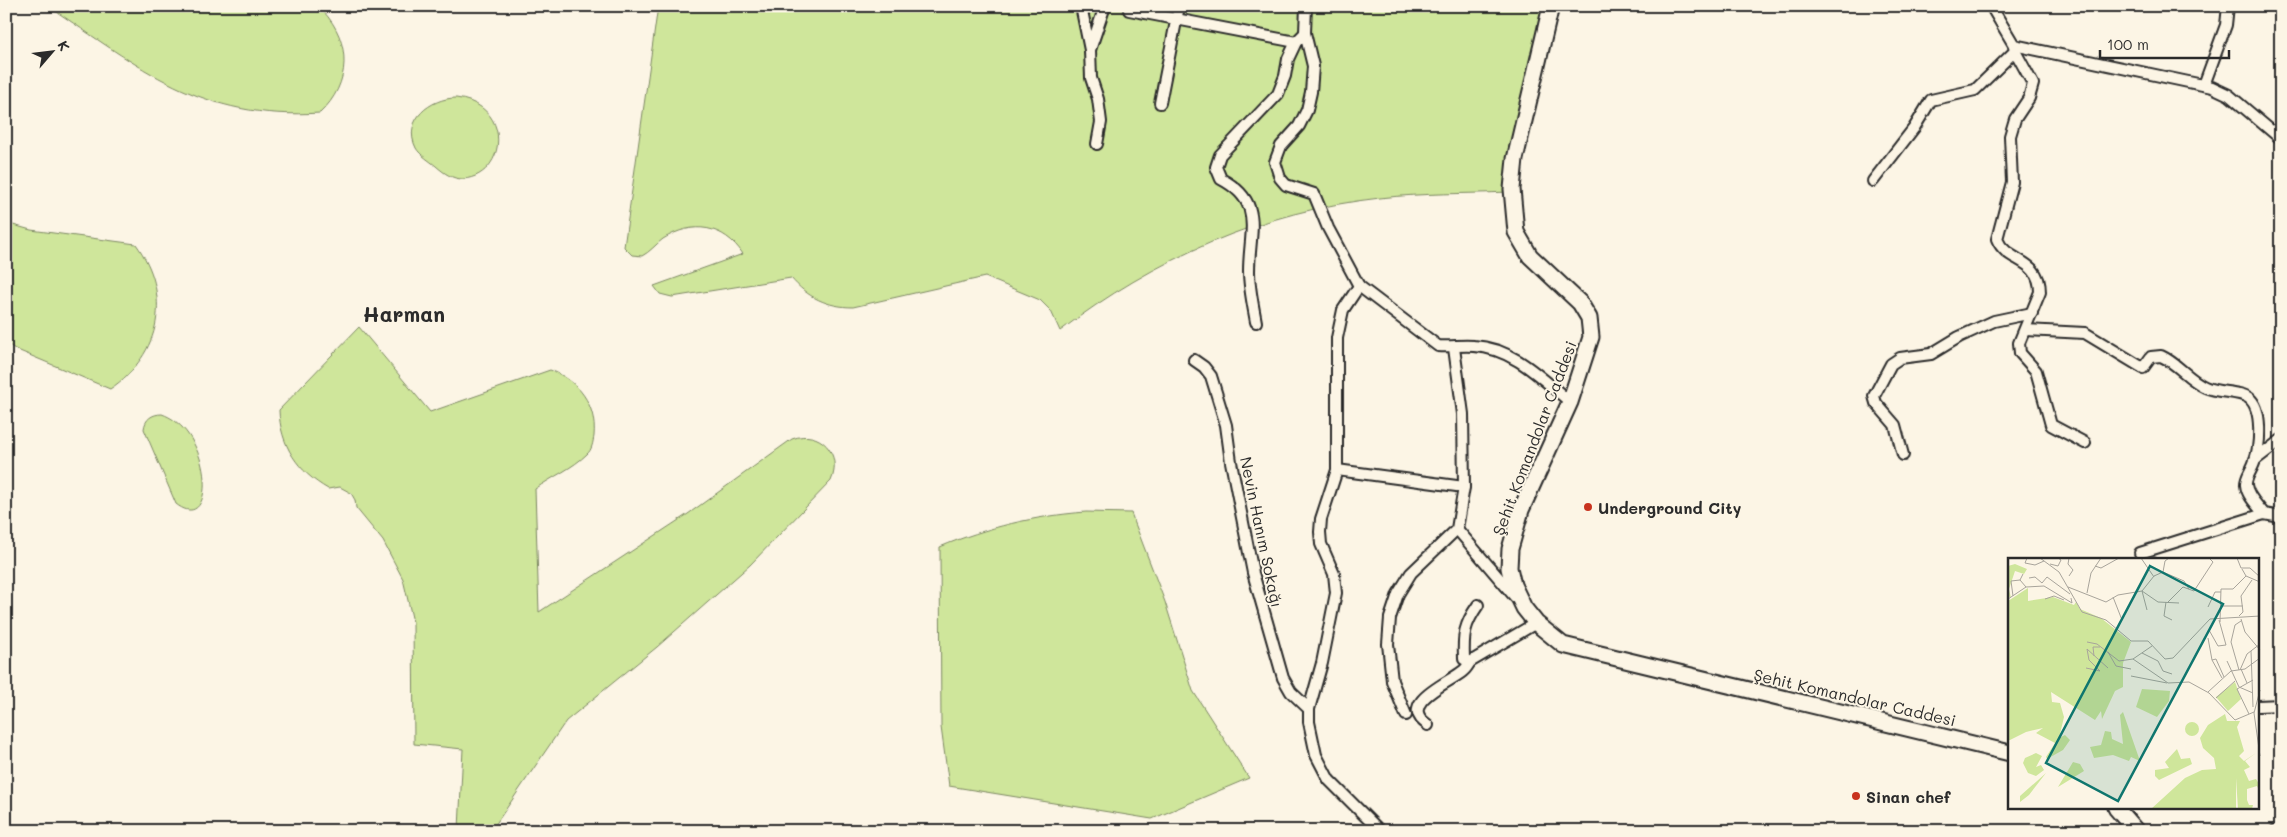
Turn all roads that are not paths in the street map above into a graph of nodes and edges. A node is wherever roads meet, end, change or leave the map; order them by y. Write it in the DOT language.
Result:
graph roads {
  1 [pos="1081,6"];
  2 [pos="1105,6"];
  3 [pos="1179,6"];
  4 [pos="1306,6"];
  5 [pos="1551,6"];
  6 [pos="1991,6"];
  7 [pos="2228,6"];
  8 [pos="1130,10"];
  9 [pos="1176,20"];
  10 [pos="1305,33"];
  11 [pos="1296,42"];
  12 [pos="2015,48"];
  13 [pos="1090,50"];
  14 [pos="2204,85"];
  15 [pos="1160,103"];
  16 [pos="2281,139"];
  17 [pos="1097,144"];
  18 [pos="1873,181"];
  19 [pos="1359,286"];
  20 [pos="2032,313"];
  21 [pos="1256,322"];
  22 [pos="2025,330"];
  23 [pos="1454,348"];
  24 [pos="1194,360"];
  25 [pos="1570,402"];
  26 [pos="2281,440"];
  27 [pos="2085,443"];
  28 [pos="1903,455"];
  29 [pos="2255,460"];
  30 [pos="1337,470"];
  31 [pos="1464,488"];
  32 [pos="2264,514"];
  33 [pos="2281,517"];
  34 [pos="1458,529"];
  35 [pos="2140,553"];
  36 [pos="1478,605"];
  37 [pos="1524,608"];
  38 [pos="1536,624"];
  39 [pos="1470,662"];
  40 [pos="2281,705"];
  41 [pos="2260,706"];
  42 [pos="1309,709"];
  43 [pos="1406,715"];
  44 [pos="1428,725"];
  45 [pos="2008,753"];
  46 [pos="2118,810"];
  47 [pos="2281,828"];
  48 [pos="1380,831"];
  49 [pos="2136,831"];
  50 [pos="2275,831"];
  1 -- 13 [label="street"];
  2 -- 13 [label="street"];
  3 -- 9 [label="street"];
  4 -- 10 [label="street"];
  5 -- 25 [label="main road, Şehit Komandolar Caddesi"];
  6 -- 12 [label="street"];
  7 -- 14 [label="street"];
  8 -- 9 [label="street"];
  9 -- 11 [label="street"];
  9 -- 15 [label="street"];
  10 -- 11 [label="street"];
  10 -- 19 [label="street"];
  11 -- 21 [label="street"];
  12 -- 14 [label="street"];
  12 -- 18 [label="street"];
  12 -- 20 [label="street"];
  13 -- 17 [label="street"];
  14 -- 16 [label="street"];
  19 -- 23 [label="street"];
  19 -- 30 [label="street"];
  20 -- 22 [label="street"];
  20 -- 28 [label="street"];
  22 -- 27 [label="street"];
  22 -- 29 [label="street"];
  23 -- 25 [label="street"];
  23 -- 31 [label="street"];
  24 -- 42 [label="street, Nevin Hanım Sokağı"];
  25 -- 37 [label="main road, Şehit Komandolar Caddesi"];
  26 -- 29 [label="street"];
  29 -- 32 [label="street"];
  30 -- 31 [label="street"];
  30 -- 42 [label="street"];
  31 -- 34 [label="street"];
  32 -- 33 [label="street"];
  32 -- 35 [label="street"];
  34 -- 37 [label="street"];
  34 -- 43 [label="street"];
  36 -- 39 [label="street"];
  37 -- 38 [label="main road, Şehit Komandolar Caddesi"];
  38 -- 39 [label="street"];
  38 -- 45 [label="main road, Şehit Komandolar Caddesi"];
  39 -- 44 [label="street"];
  40 -- 41 [label="street"];
  42 -- 48 [label="street"];
  46 -- 49 [label="main road"];
  47 -- 50 [label="street"];
}
